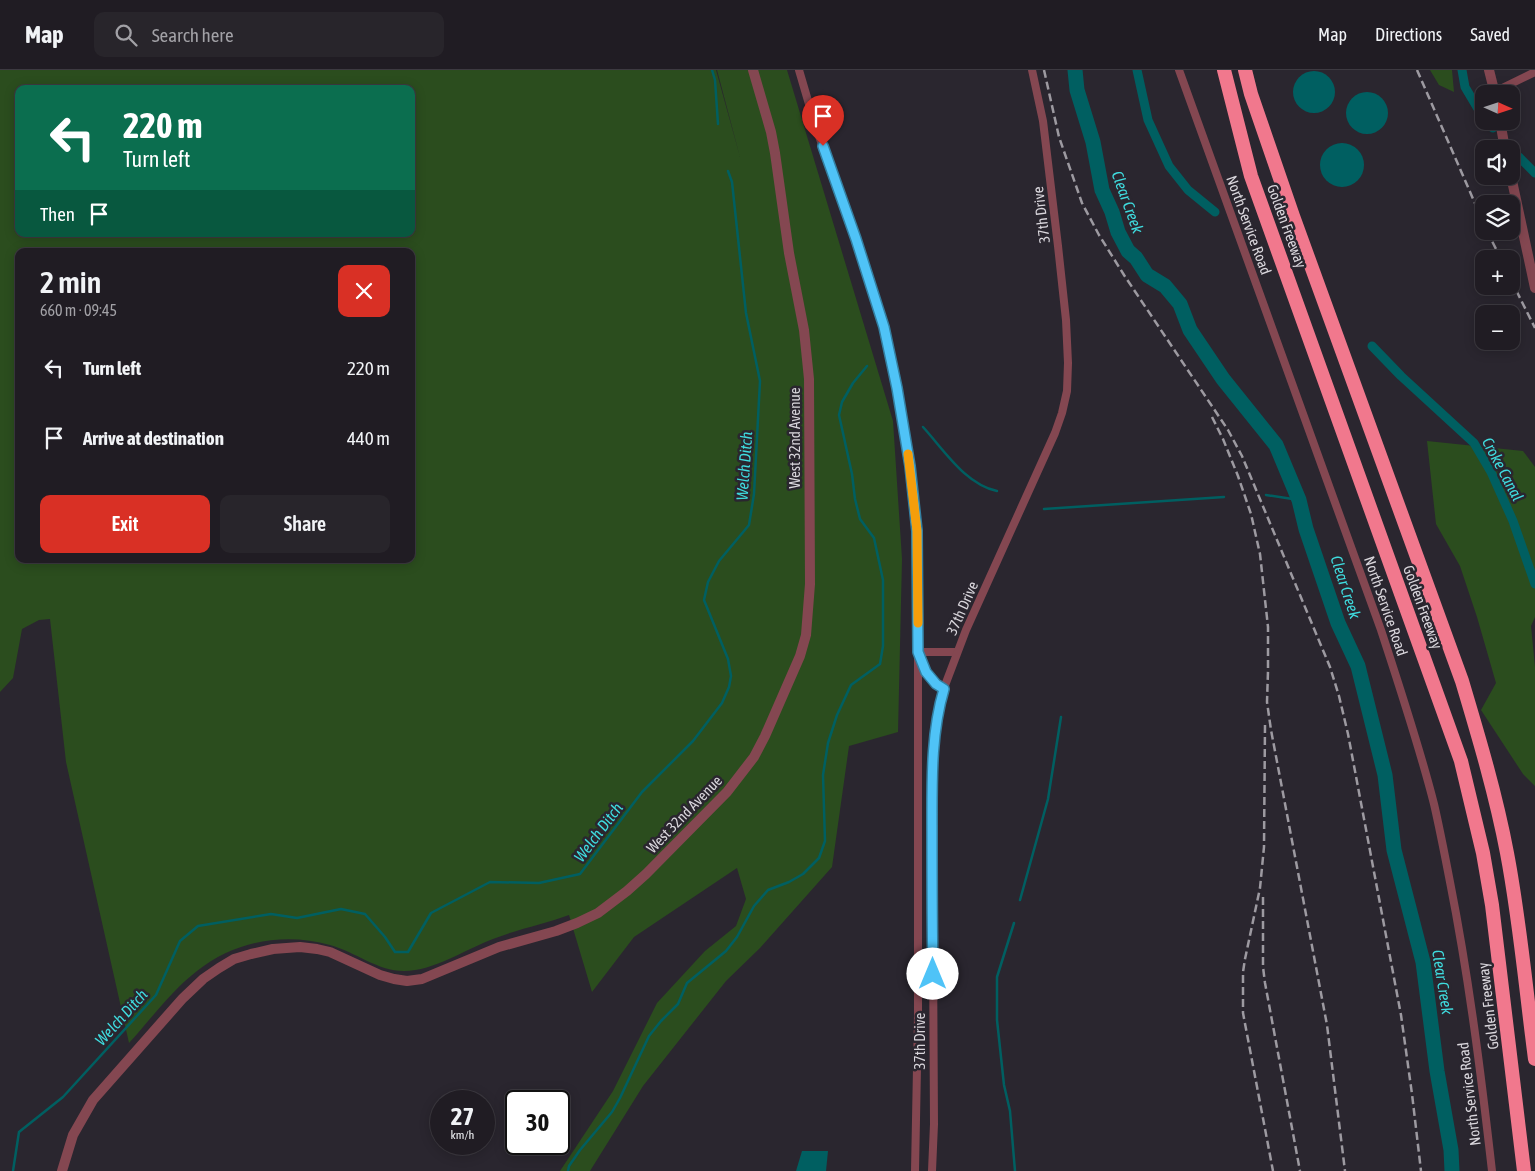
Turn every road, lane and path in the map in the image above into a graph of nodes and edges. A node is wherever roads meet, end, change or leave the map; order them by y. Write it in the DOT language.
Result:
graph roads {
  1 [pos="753,70"];
  2 [pos="800,70"];
  3 [pos="1032,70"];
  4 [pos="1179,70"];
  5 [pos="1224,70"];
  6 [pos="1246,70"];
  7 [pos="1489,70"];
  8 [pos="1535,72"];
  9 [pos="1492,85"];
  10 [pos="1510,85"];
  11 [pos="1513,185"];
  12 [pos="1535,284"];
  13 [pos="918,652"];
  14 [pos="957,652"];
  15 [pos="944,689"];
  16 [pos="1535,1059"];
  17 [pos="62,1171"];
  18 [pos="915,1171"];
  19 [pos="932,1171"];
  20 [pos="1492,1171"];
  21 [pos="1524,1171"];
  1 -- 17 [label="street, West 32nd Avenue"];
  2 -- 13 [label="street"];
  3 -- 14 [label="street, 37th Drive"];
  4 -- 20 [label="street, North Service Road"];
  5 -- 21 [label="highway, Golden Freeway"];
  6 -- 16 [label="highway, Golden Freeway"];
  7 -- 9 [label="street"];
  8 -- 10 [label="street"];
  11 -- 12 [label="street"];
  13 -- 14 [label="street"];
  13 -- 15 [label="street"];
  13 -- 18 [label="street"];
  14 -- 15 [label="street, 37th Drive"];
  15 -- 19 [label="street, 37th Drive"];
}
